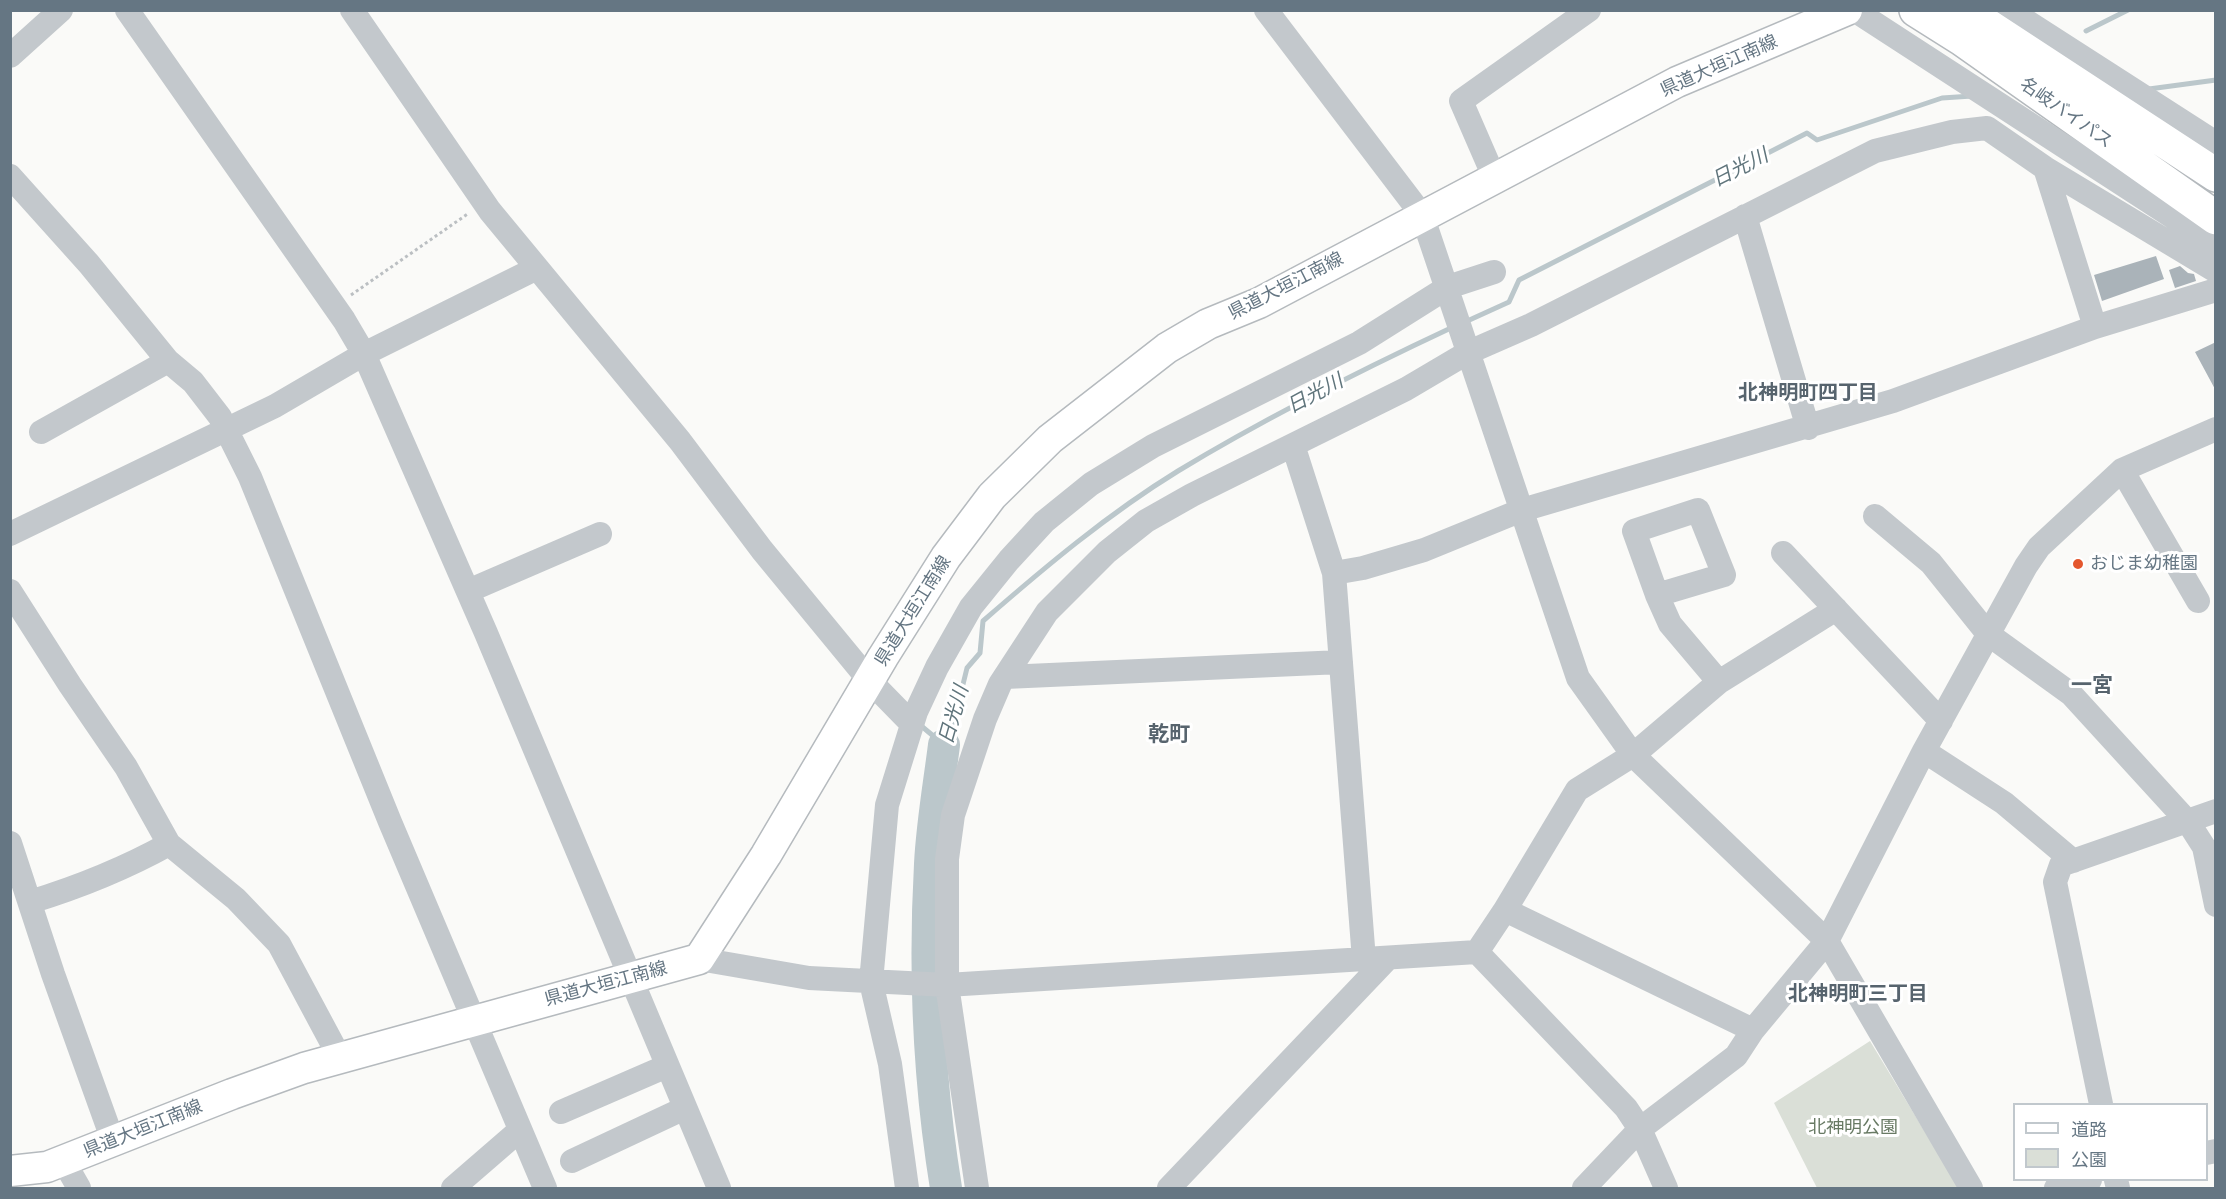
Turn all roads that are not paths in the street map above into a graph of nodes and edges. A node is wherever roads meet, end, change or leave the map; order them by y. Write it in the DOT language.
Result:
graph roads {
  1 [pos="61,10"];
  2 [pos="127,10"];
  3 [pos="352,10"];
  4 [pos="1266,10"];
  5 [pos="1589,10"];
  6 [pos="1847,10"];
  7 [pos="1854,10"];
  8 [pos="1916,10"];
  9 [pos="1964,10"];
  10 [pos="2009,10"];
  11 [pos="10,57"];
  12 [pos="2011,114"];
  13 [pos="2216,143"];
  14 [pos="2045,168"];
  15 [pos="2216,175"];
  16 [pos="10,176"];
  17 [pos="1494,177"];
  18 [pos="2102,203"];
  19 [pos="1422,215"];
  20 [pos="1745,216"];
  21 [pos="2216,218"];
  22 [pos="2216,244"];
  23 [pos="537,268"];
  24 [pos="2216,271"];
  25 [pos="1494,272"];
  26 [pos="1449,290"];
  27 [pos="2216,290"];
  28 [pos="2096,327"];
  29 [pos="1467,351"];
  30 [pos="364,354"];
  31 [pos="168,361"];
  32 [pos="1808,428"];
  33 [pos="226,429"];
  34 [pos="2216,429"];
  35 [pos="41,432"];
  36 [pos="1293,445"];
  37 [pos="2122,470"];
  38 [pos="1521,510"];
  39 [pos="1875,516"];
  40 [pos="10,534"];
  41 [pos="600,534"];
  42 [pos="1783,553"];
  43 [pos="1335,573"];
  44 [pos="10,591"];
  45 [pos="468,591"];
  46 [pos="1657,595"];
  47 [pos="2198,601"];
  48 [pos="1836,609"];
  49 [pos="1988,634"];
  50 [pos="1341,662"];
  51 [pos="1005,677"];
  52 [pos="869,680"];
  53 [pos="1719,682"];
  54 [pos="1941,721"];
  55 [pos="912,724"];
  56 [pos="1924,751"];
  57 [pos="1634,755"];
  58 [pos="2216,811"];
  59 [pos="2188,822"];
  60 [pos="10,843"];
  61 [pos="169,844"];
  62 [pos="2073,861"];
  63 [pos="30,902"];
  64 [pos="2216,905"];
  65 [pos="1505,909"];
  66 [pos="1827,941"];
  67 [pos="1476,952"];
  68 [pos="1388,958"];
  69 [pos="699,959"];
  70 [pos="1364,960"];
  71 [pos="629,977"];
  72 [pos="875,982"];
  73 [pos="944,984"];
  74 [pos="474,1020"];
  75 [pos="1753,1030"];
  76 [pos="340,1058"];
  77 [pos="667,1066"];
  78 [pos="2101,1103"];
  79 [pos="685,1108"];
  80 [pos="561,1112"];
  81 [pos="1640,1129"];
  82 [pos="520,1130"];
  83 [pos="113,1141"];
  84 [pos="63,1160"];
  85 [pos="572,1161"];
  86 [pos="10,1171"];
  87 [pos="2082,1181"];
  88 [pos="79,1188"];
  89 [pos="453,1188"];
  90 [pos="545,1188"];
  91 [pos="719,1188"];
  92 [pos="907,1188"];
  93 [pos="977,1188"];
  94 [pos="1169,1188"];
  95 [pos="1584,1188"];
  96 [pos="1666,1188"];
  97 [pos="1971,1188"];
  98 [pos="2056,1188"];
  1 -- 11 [label="street"];
  2 -- 30 [label="street"];
  3 -- 23 [label="street"];
  4 -- 19 [label="street"];
  5 -- 17 [label="street"];
  6 -- 17 [label="main road, 県道大垣江南線"];
  7 -- 12 [label="street"];
  8 -- 21 [label="highway, 名岐バイパス"];
  9 -- 15 [label="highway, 名岐バイパス"];
  10 -- 13 [label="street"];
  12 -- 18 [label="street"];
  12 -- 22 [label="street"];
  14 -- 18 [label="street"];
  14 -- 20 [label="street"];
  14 -- 28 [label="street"];
  16 -- 31 [label="street"];
  17 -- 19 [label="main road, 県道大垣江南線"];
  18 -- 24 [label="street"];
  19 -- 26 [label="street"];
  19 -- 52 [label="main road, 県道大垣江南線"];
  20 -- 29 [label="street"];
  20 -- 32 [label="street"];
  23 -- 30 [label="street"];
  23 -- 52 [label="street"];
  25 -- 26 [label="street"];
  26 -- 29 [label="street"];
  26 -- 55 [label="street"];
  27 -- 28 [label="street"];
  28 -- 32 [label="street"];
  29 -- 36 [label="street"];
  29 -- 38 [label="street"];
  30 -- 33 [label="street"];
  30 -- 45 [label="street"];
  31 -- 33 [label="street"];
  31 -- 35 [label="street"];
  32 -- 38 [label="street"];
  33 -- 40 [label="street"];
  33 -- 74 [label="street"];
  34 -- 37 [label="street"];
  36 -- 43 [label="street"];
  36 -- 51 [label="street"];
  37 -- 47 [label="street"];
  37 -- 49 [label="street"];
  38 -- 43 [label="street"];
  38 -- 57 [label="street"];
  39 -- 49 [label="street"];
  41 -- 45 [label="street"];
  42 -- 48 [label="street"];
  43 -- 50 [label="street"];
  44 -- 61 [label="street"];
  45 -- 71 [label="street"];
  46 -- 53 [label="street"];
  48 -- 53 [label="street"];
  48 -- 54 [label="street"];
  49 -- 54 [label="street"];
  49 -- 59 [label="street"];
  50 -- 51 [label="street"];
  50 -- 70 [label="street"];
  51 -- 73 [label="street"];
  52 -- 55 [label="street"];
  52 -- 69 [label="main road, 県道大垣江南線"];
  53 -- 57 [label="street"];
  54 -- 56 [label="street"];
  55 -- 72 [label="street"];
  56 -- 62 [label="street"];
  56 -- 66 [label="street"];
  57 -- 65 [label="street"];
  57 -- 66 [label="street"];
  58 -- 59 [label="street"];
  59 -- 62 [label="street"];
  59 -- 64 [label="street"];
  60 -- 63 [label="street"];
  61 -- 63 [label="street"];
  61 -- 76 [label="street"];
  62 -- 78 [label="street"];
  63 -- 83 [label="street"];
  65 -- 67 [label="street"];
  65 -- 75 [label="street"];
  66 -- 75 [label="street"];
  66 -- 97 [label="street"];
  67 -- 68 [label="street"];
  67 -- 81 [label="street"];
  68 -- 70 [label="street"];
  68 -- 94 [label="street"];
  69 -- 71 [label="main road, 県道大垣江南線"];
  69 -- 72 [label="street"];
  70 -- 73 [label="street"];
  71 -- 74 [label="main road, 県道大垣江南線"];
  71 -- 77 [label="street"];
  72 -- 73 [label="street"];
  72 -- 92 [label="street"];
  73 -- 93 [label="street"];
  74 -- 76 [label="main road, 県道大垣江南線"];
  74 -- 82 [label="street"];
  75 -- 81 [label="street"];
  76 -- 83 [label="main road, 県道大垣江南線"];
  77 -- 79 [label="street"];
  77 -- 80 [label="street"];
  79 -- 85 [label="street"];
  79 -- 91 [label="street"];
  81 -- 95 [label="street"];
  81 -- 96 [label="street"];
  82 -- 89 [label="street"];
  82 -- 90 [label="street"];
  83 -- 84 [label="main road, 県道大垣江南線"];
  84 -- 86 [label="main road, 県道大垣江南線"];
  84 -- 88 [label="street"];
  87 -- 98 [label="street"];
}
